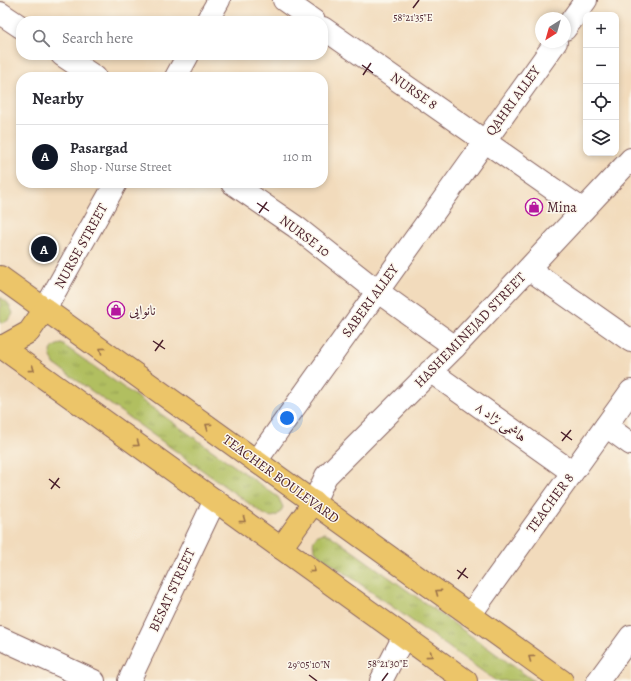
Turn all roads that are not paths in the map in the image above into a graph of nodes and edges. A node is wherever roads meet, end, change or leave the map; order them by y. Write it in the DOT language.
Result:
graph roads {
  1 [pos="219,0"];
  2 [pos="284,0"];
  3 [pos="586,0"];
  4 [pos="0,13"];
  5 [pos="210,16"];
  6 [pos="307,16"];
  7 [pos="571,21"];
  8 [pos="16,24"];
  9 [pos="328,31"];
  10 [pos="552,48"];
  11 [pos="70,60"];
  12 [pos="185,60"];
  13 [pos="88,72"];
  14 [pos="179,72"];
  15 [pos="485,141"];
  16 [pos="631,159"];
  17 [pos="113,188"];
  18 [pos="239,188"];
  19 [pos="583,210"];
  20 [pos="529,269"];
  21 [pos="0,277"];
  22 [pos="377,291"];
  23 [pos="45,309"];
  24 [pos="631,341"];
  25 [pos="1,347"];
  26 [pos="455,347"];
  27 [pos="430,371"];
  28 [pos="631,392"];
  29 [pos="606,426"];
  30 [pos="631,444"];
  31 [pos="256,460"];
  32 [pos="572,472"];
  33 [pos="215,500"];
  34 [pos="314,502"];
  35 [pos="281,548"];
  36 [pos="470,615"];
  37 [pos="404,636"];
  38 [pos="631,636"];
  39 [pos="0,638"];
  40 [pos="94,681"];
  41 [pos="128,681"];
  42 [pos="382,681"];
  43 [pos="466,681"];
  44 [pos="562,681"];
  45 [pos="598,681"];
  1 -- 5 [label="street"];
  2 -- 6 [label="street"];
  3 -- 7 [label="street"];
  4 -- 8 [label="street"];
  9 -- 15 [label="street, NURSE 8"];
  10 -- 15 [label="street, QAHRI ALLEY"];
  11 -- 13 [label="street"];
  12 -- 14 [label="street"];
  15 -- 19 [label="street, NURSE 8"];
  15 -- 22 [label="street, SABERI ALLEY"];
  16 -- 19 [label="street, HASHEMINEJAD STREET"];
  17 -- 23 [label="street, NURSE STREET"];
  18 -- 22 [label="street, NURSE 10"];
  19 -- 20 [label="street, HASHEMINEJAD STREET"];
  20 -- 24 [label="street"];
  20 -- 26 [label="street, HASHEMINEJAD STREET"];
  21 -- 23 [label="main road, TEACHER BOULEVARD"];
  22 -- 26 [label="street, NURSE 10"];
  22 -- 31 [label="street, SABERI ALLEY"];
  23 -- 25 [label="main road"];
  31 -- 23 [label="main road, TEACHER BOULEVARD, one-way"];
  25 -- 33 [label="main road, one-way"];
  26 -- 27 [label="street, HASHEMINEJAD STREET"];
  27 -- 32 [label="street, هاشمی نژاد ۸"];
  27 -- 34 [label="street, HASHEMINEJAD STREET"];
  28 -- 29 [label="street, TEACHER 8"];
  29 -- 30 [label="street"];
  29 -- 32 [label="street, TEACHER 8"];
  31 -- 34 [label="main road, TEACHER BOULEVARD"];
  32 -- 36 [label="street, TEACHER 8"];
  33 -- 35 [label="main road, one-way"];
  33 -- 41 [label="street, BESAT STREET"];
  34 -- 35 [label="main road"];
  36 -- 34 [label="main road, TEACHER BOULEVARD, one-way"];
  35 -- 37 [label="main road, one-way"];
  44 -- 36 [label="main road, TEACHER BOULEVARD, one-way"];
  37 -- 42 [label="street"];
  37 -- 43 [label="main road, one-way"];
  38 -- 45 [label="street"];
  39 -- 40 [label="street"];
}
